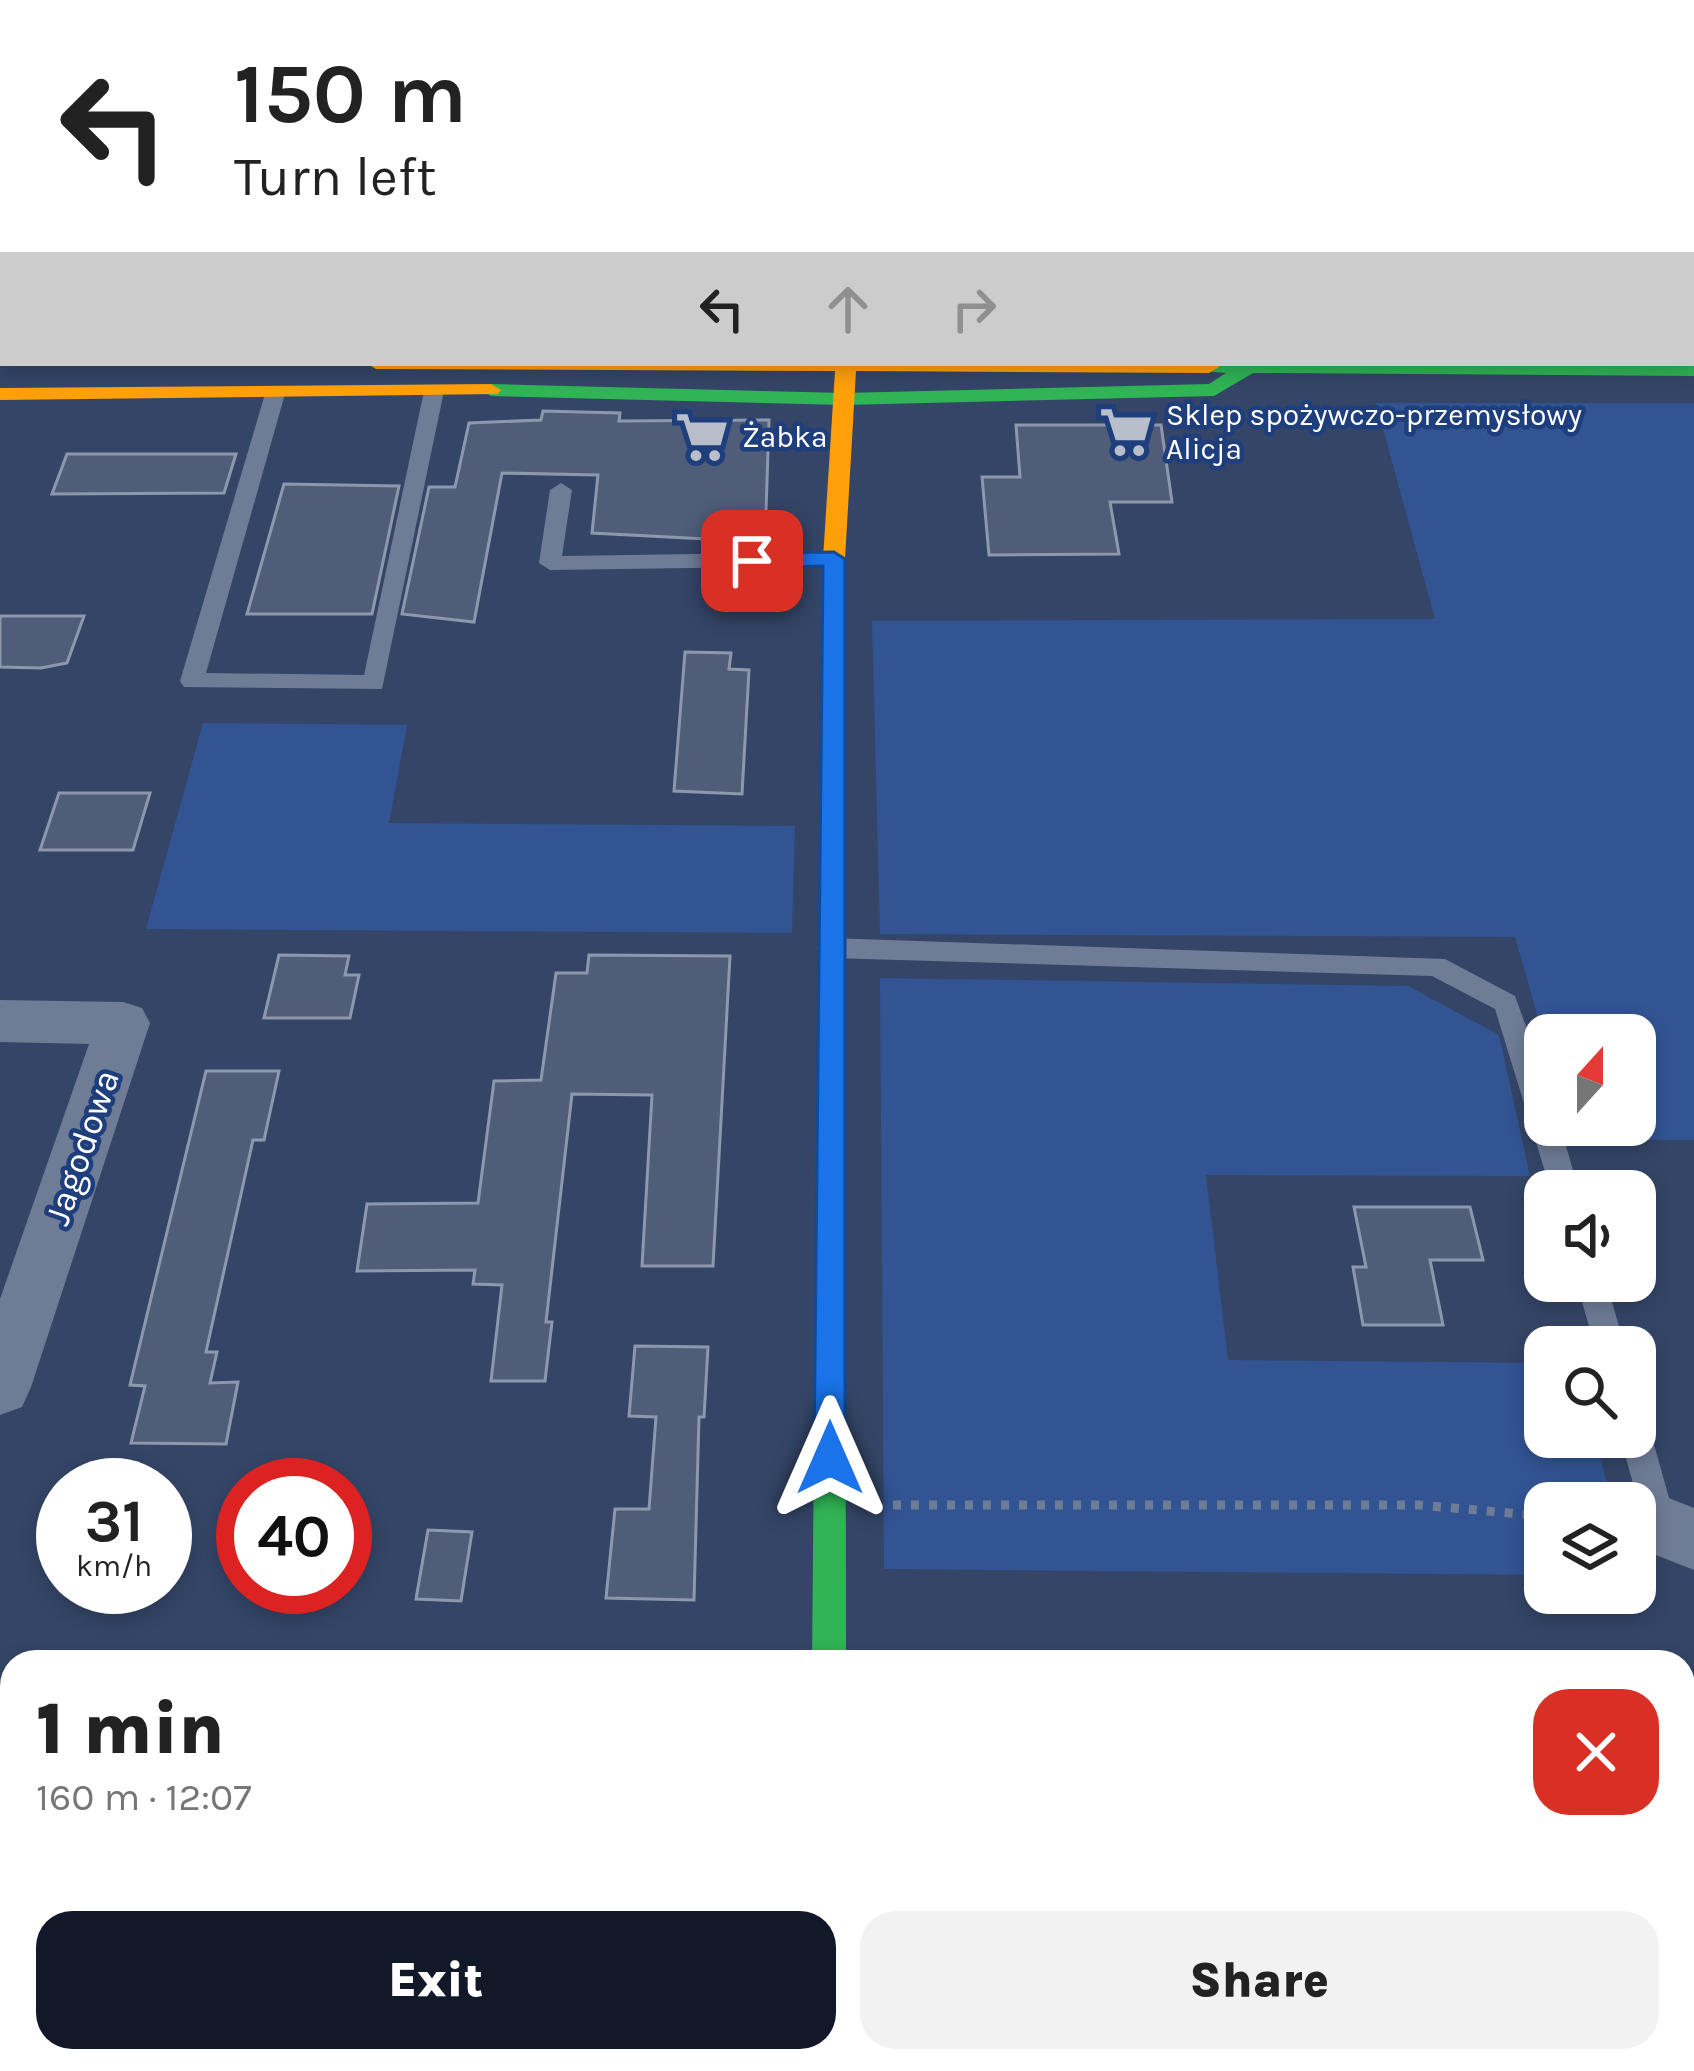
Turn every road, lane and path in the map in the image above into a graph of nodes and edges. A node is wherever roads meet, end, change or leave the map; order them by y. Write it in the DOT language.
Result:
graph roads {
  1 [pos="845,366"];
  2 [pos="945,366"];
  3 [pos="1246,369"];
  4 [pos="1694,370"];
  5 [pos="434,391"];
  6 [pos="0,394"];
  7 [pos="275,394"];
  8 [pos="844,399"];
  9 [pos="561,490"];
  10 [pos="834,559"];
  11 [pos="830,948"];
  12 [pos="0,1021"];
  13 [pos="1524,1057"];
  14 [pos="0,1387"];
  15 [pos="1645,1458"];
  16 [pos="830,1505"];
  17 [pos="1524,1514"];
  18 [pos="1678,1533"];
  19 [pos="830,1650"];
  1 -- 8 [label="street"];
  2 -- 3 [label="street"];
  3 -- 4 [label="street"];
  3 -- 8 [label="street"];
  5 -- 7 [label="street"];
  5 -- 7 [label="lane"];
  5 -- 8 [label="street"];
  6 -- 7 [label="street"];
  8 -- 10 [label="street"];
  9 -- 10 [label="lane"];
  10 -- 11 [label="street"];
  11 -- 13 [label="lane"];
  11 -- 16 [label="street"];
  12 -- 14 [label="street, Jagodowa"];
  15 -- 18 [label="lane"];
  16 -- 17 [label="path"];
  16 -- 19 [label="street"];
}
